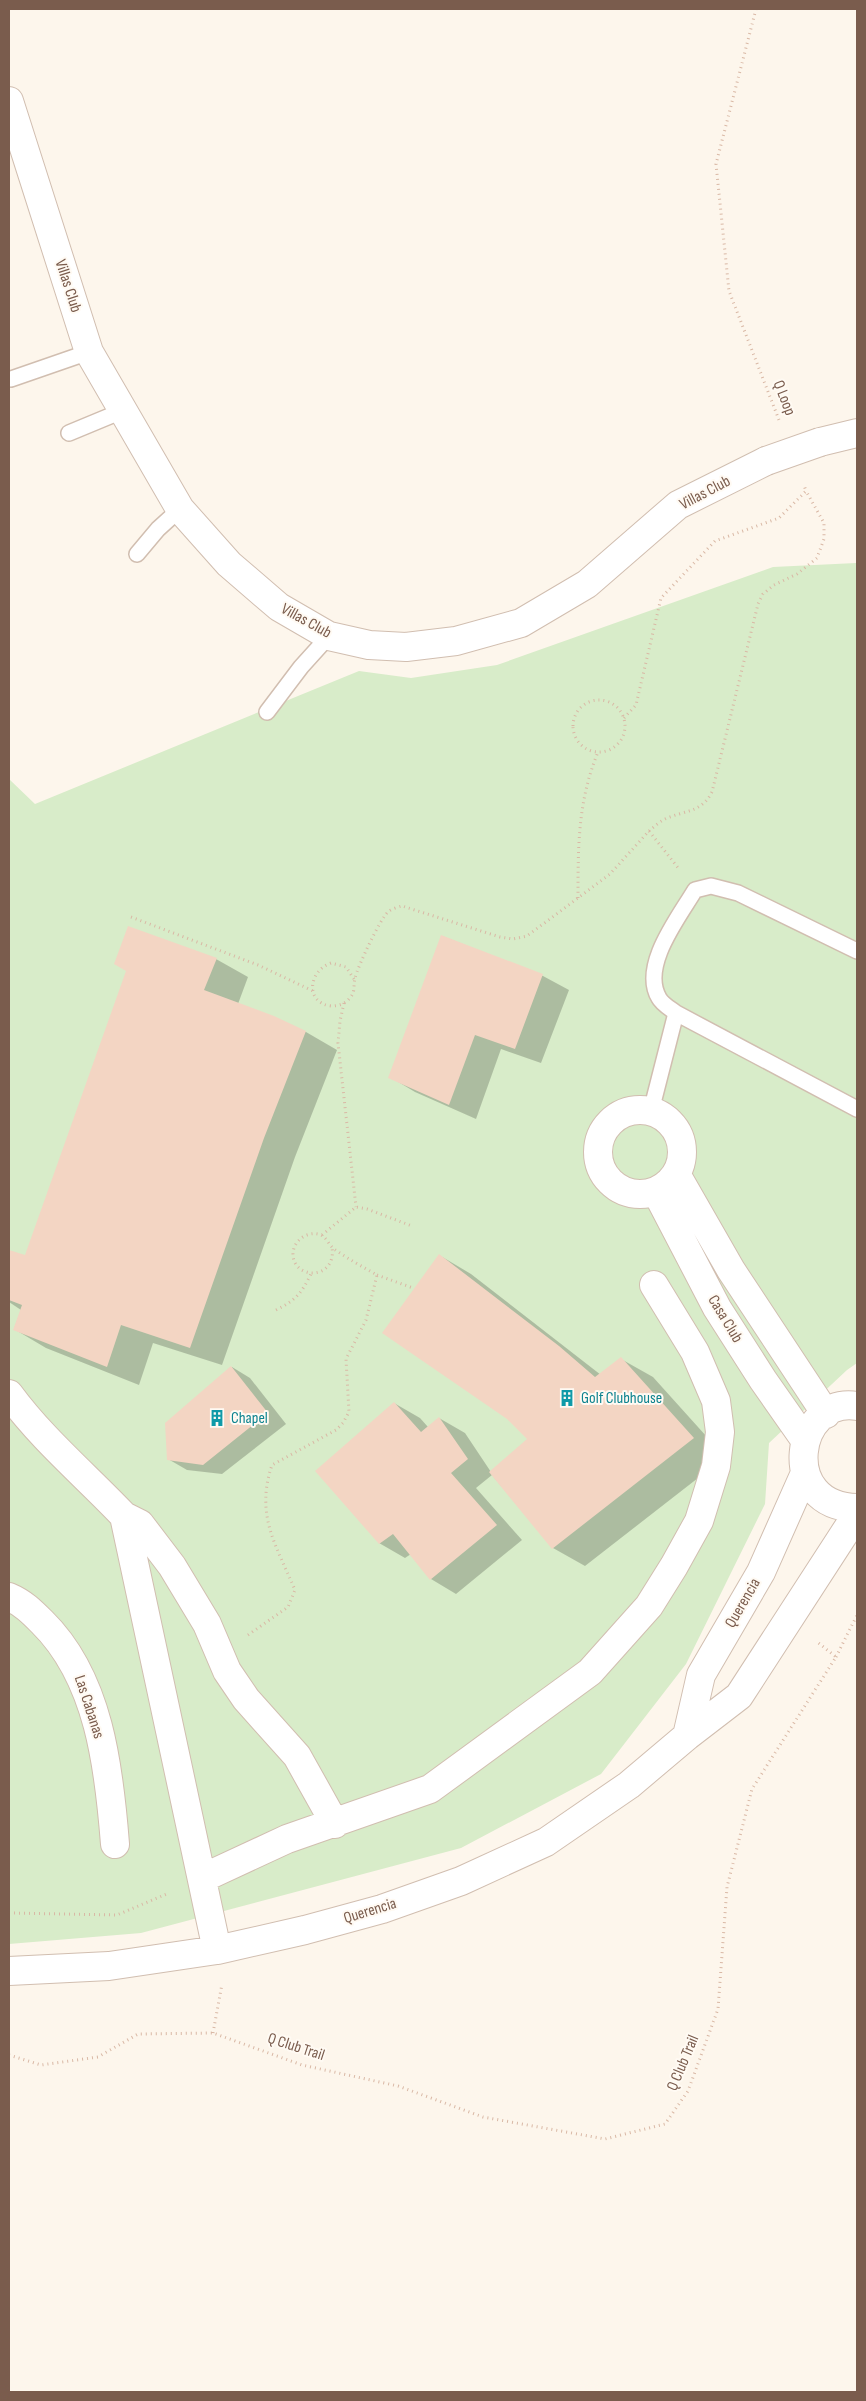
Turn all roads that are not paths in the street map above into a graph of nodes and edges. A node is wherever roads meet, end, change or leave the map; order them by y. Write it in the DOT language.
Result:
graph roads {
  1 [pos="9,106"];
  2 [pos="89,352"];
  3 [pos="11,379"];
  4 [pos="122,411"];
  5 [pos="857,433"];
  6 [pos="69,434"];
  7 [pos="180,509"];
  8 [pos="137,554"];
  9 [pos="329,636"];
  10 [pos="267,712"];
  11 [pos="857,950"];
  12 [pos="676,1013"];
  13 [pos="857,1109"];
  14 [pos="651,1111"];
  15 [pos="666,1183"];
  16 [pos="654,1285"];
  17 [pos="9,1394"];
  18 [pos="856,1405"];
  19 [pos="826,1414"];
  20 [pos="805,1440"];
  21 [pos="805,1472"];
  22 [pos="857,1508"];
  23 [pos="857,1514"];
  24 [pos="124,1516"];
  25 [pos="9,1597"];
  26 [pos="687,1736"];
  27 [pos="335,1824"];
  28 [pos="115,1844"];
  29 [pos="203,1878"];
  30 [pos="217,1950"];
  31 [pos="9,1972"];
  1 -- 2 [label="street, Villas Club"];
  2 -- 3 [label="lane"];
  2 -- 4 [label="street, Villas Club"];
  4 -- 6 [label="lane"];
  4 -- 7 [label="street, Villas Club"];
  5 -- 9 [label="street, Villas Club, bridge"];
  7 -- 8 [label="lane"];
  7 -- 9 [label="street, Villas Club"];
  9 -- 10 [label="lane"];
  11 -- 12 [label="lane"];
  12 -- 13 [label="lane"];
  12 -- 14 [label="lane"];
  14 -- 15 [label="street"];
  14 -- 15 [label="street"];
  15 -- 19 [label="street, Casa Club"];
  15 -- 20 [label="street, Casa Club"];
  16 -- 27 [label="street"];
  17 -- 24 [label="street"];
  18 -- 19 [label="street"];
  19 -- 20 [label="street"];
  20 -- 21 [label="street"];
  21 -- 22 [label="street"];
  21 -- 26 [label="street, Querencia"];
  23 -- 26 [label="street, Querencia"];
  24 -- 27 [label="street"];
  24 -- 29 [label="street"];
  25 -- 28 [label="street, Las Cabanas"];
  26 -- 30 [label="street, Querencia"];
  27 -- 29 [label="street"];
  29 -- 30 [label="street"];
  30 -- 31 [label="street, Querencia"];
}
